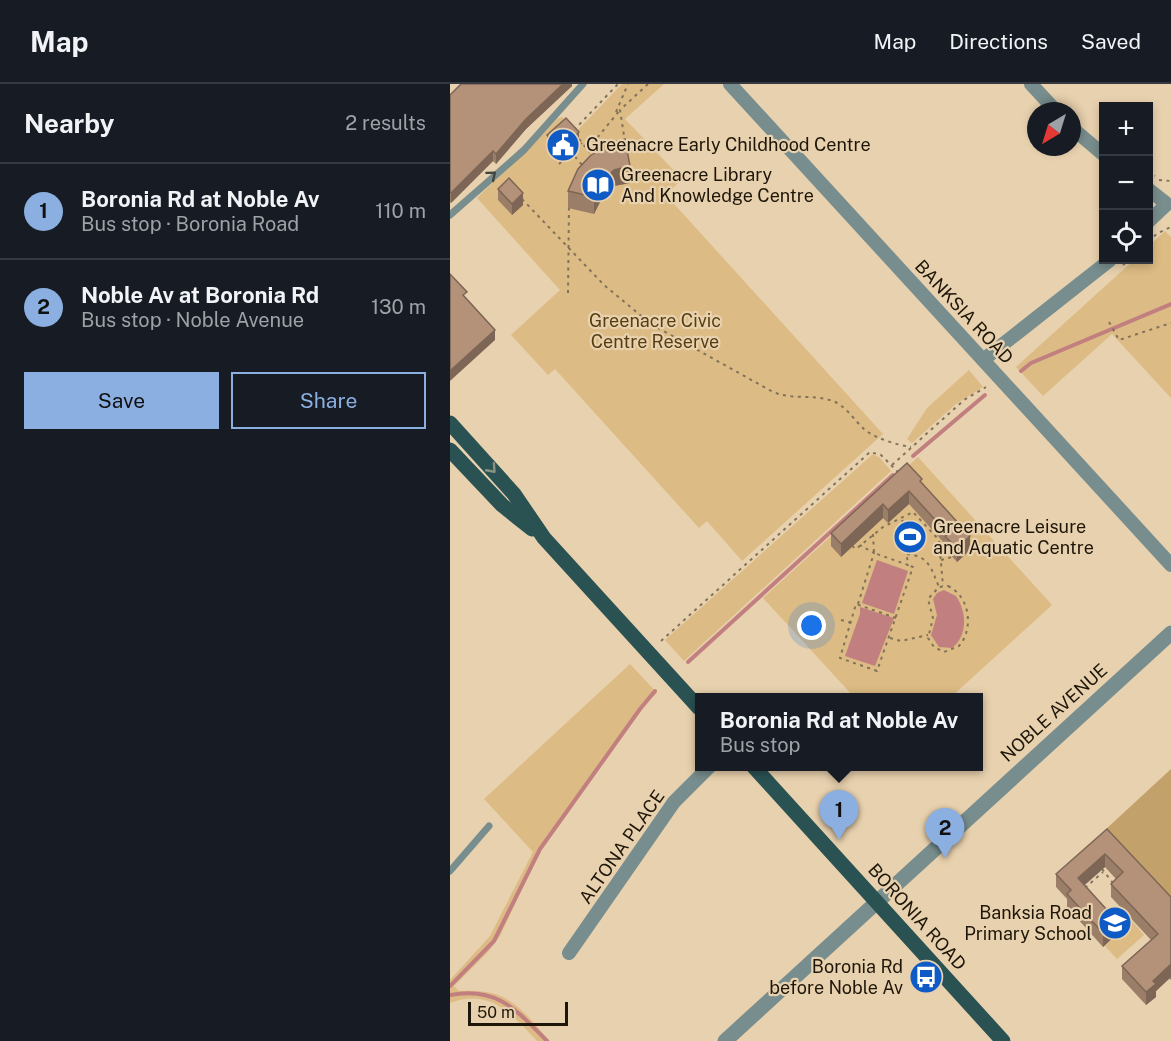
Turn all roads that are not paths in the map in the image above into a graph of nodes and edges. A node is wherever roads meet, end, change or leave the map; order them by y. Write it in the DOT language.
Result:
graph roads {
  1 [pos="584,84"];
  2 [pos="730,84"];
  3 [pos="1031,84"];
  4 [pos="1048,102"];
  5 [pos="1081,136"];
  6 [pos="1099,151"];
  7 [pos="1153,192"];
  8 [pos="451,214"];
  9 [pos="1153,218"];
  10 [pos="1105,264"];
  11 [pos="983,360"];
  12 [pos="450,423"];
  13 [pos="450,450"];
  14 [pos="544,538"];
  15 [pos="1171,565"];
  16 [pos="1171,633"];
  17 [pos="695,704"];
  18 [pos="705,771"];
  19 [pos="758,771"];
  20 [pos="489,826"];
  21 [pos="450,871"];
  22 [pos="876,902"];
  23 [pos="569,953"];
  24 [pos="725,1041"];
  25 [pos="1003,1041"];
  8 -- 1 [label="lane, one-way"];
  2 -- 11 [label="street, BANKSIA ROAD"];
  3 -- 4 [label="street"];
  5 -- 6 [label="street"];
  7 -- 9 [label="street"];
  10 -- 11 [label="street"];
  11 -- 15 [label="street, BANKSIA ROAD"];
  12 -- 14 [label="main road, one-way"];
  13 -- 14 [label="main road"];
  14 -- 17 [label="main road"];
  16 -- 22 [label="street, NOBLE AVENUE"];
  18 -- 23 [label="street, ALTONA PLACE"];
  19 -- 22 [label="main road, BORONIA ROAD"];
  20 -- 21 [label="lane"];
  22 -- 24 [label="street, NOBLE AVENUE"];
  22 -- 25 [label="main road, BORONIA ROAD"];
}
